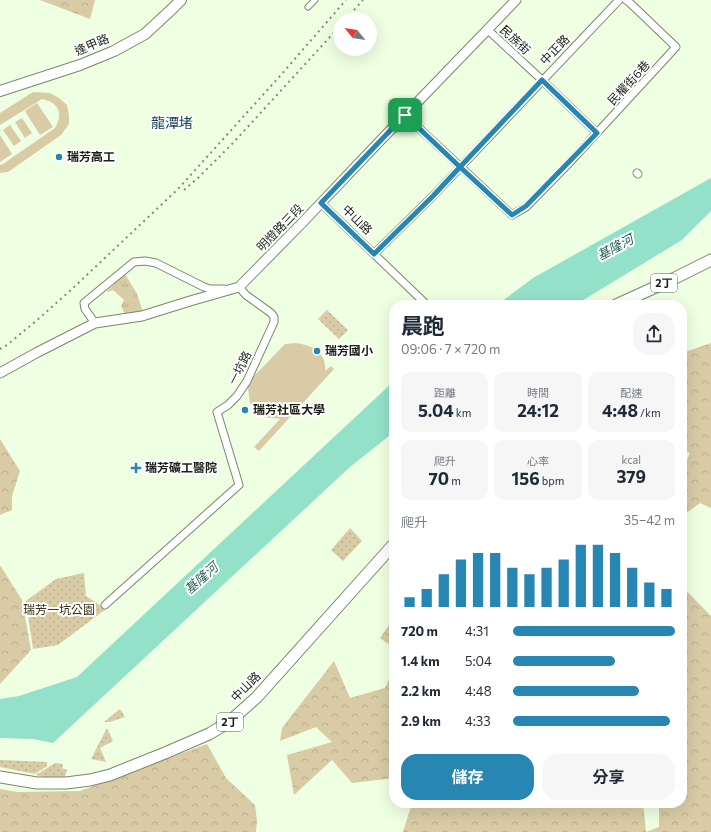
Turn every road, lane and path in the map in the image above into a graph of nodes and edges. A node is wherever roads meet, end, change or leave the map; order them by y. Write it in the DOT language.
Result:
graph roads {
  1 [pos="181,0"];
  2 [pos="315,0"];
  3 [pos="516,0"];
  4 [pos="619,0"];
  5 [pos="626,0"];
  6 [pos="308,7"];
  7 [pos="488,30"];
  8 [pos="542,80"];
  9 [pos="0,92"];
  10 [pos="405,115"];
  11 [pos="597,133"];
  12 [pos="460,167"];
  13 [pos="321,203"];
  14 [pos="374,254"];
  15 [pos="711,260"];
  16 [pos="238,287"];
  17 [pos="421,300"];
  18 [pos="627,300"];
  19 [pos="95,323"];
  20 [pos="0,373"];
  21 [pos="389,550"];
  22 [pos="105,605"];
  23 [pos="0,777"];
  1 -- 9 [label="main road, 逢甲路"];
  2 -- 6 [label="street"];
  3 -- 7 [label="street, 明燈路三段"];
  4 -- 8 [label="street, 中正路"];
  5 -- 11 [label="street, 民權街6巷"];
  7 -- 8 [label="street, 民族街"];
  7 -- 10 [label="street, 明燈路三段"];
  8 -- 11 [label="street, 民族街"];
  8 -- 12 [label="street, 中正路"];
  10 -- 12 [label="street"];
  10 -- 13 [label="street, 明燈路三段"];
  11 -- 12 [label="street, 民權街6巷"];
  12 -- 14 [label="street, 中正路"];
  13 -- 14 [label="street, 中山路"];
  13 -- 16 [label="street, 明燈路三段"];
  14 -- 17 [label="street, 中山路"];
  15 -- 18 [label="main road, 2丁"];
  16 -- 19 [label="street, 明燈路三段"];
  16 -- 19 [label="street"];
  16 -- 22 [label="street, 一坑路"];
  19 -- 20 [label="street, 明燈路三段"];
  21 -- 23 [label="main road, 中山路 / 2丁"];
}
